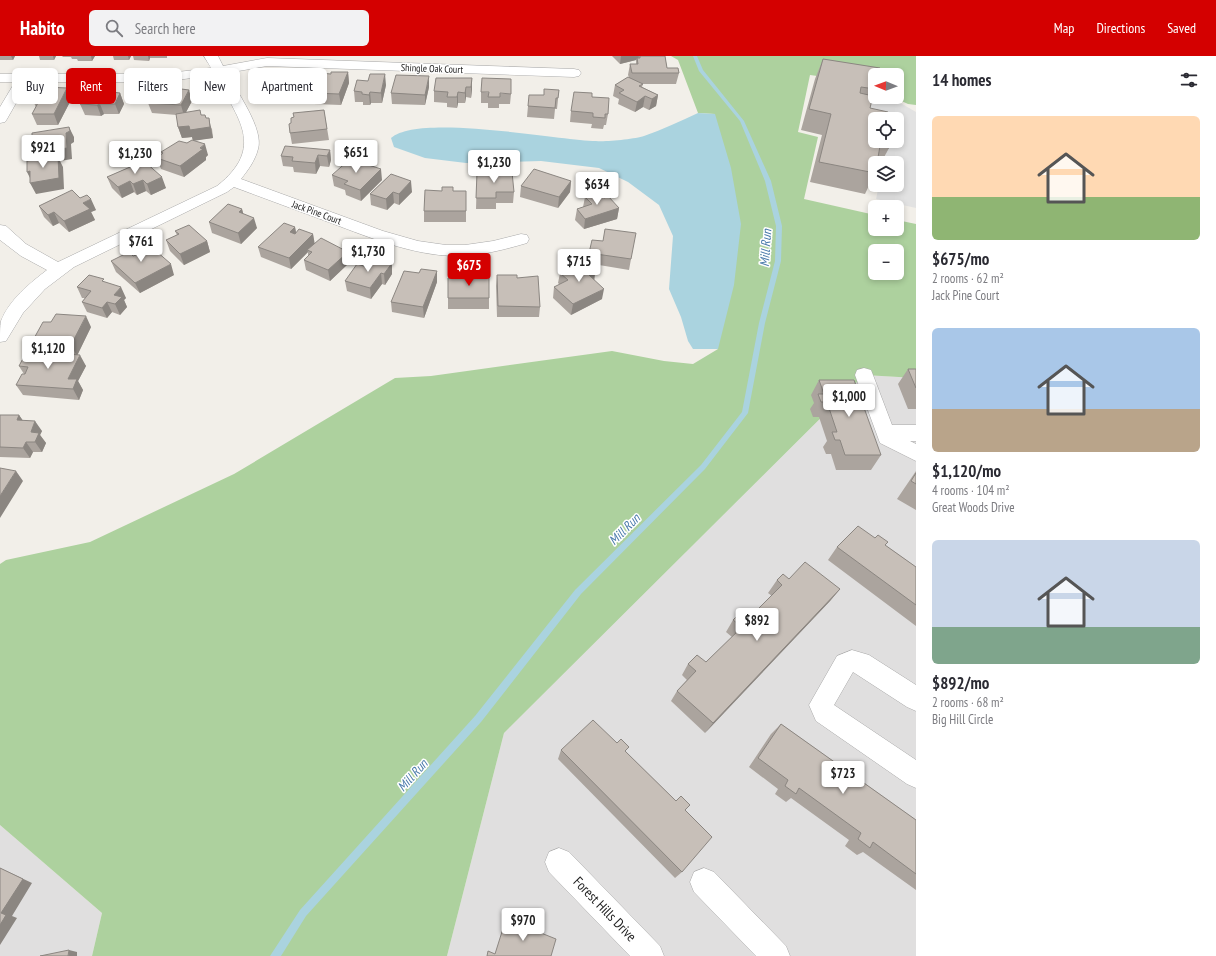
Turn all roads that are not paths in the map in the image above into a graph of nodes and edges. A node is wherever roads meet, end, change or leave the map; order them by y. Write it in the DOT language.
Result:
graph roads {
  1 [pos="211,56"];
  2 [pos="217,68"];
  3 [pos="229,68"];
  4 [pos="574,73"];
  5 [pos="190,74"];
  6 [pos="0,78"];
  7 [pos="12,78"];
  8 [pos="58,78"];
  9 [pos="12,99"];
  10 [pos="237,104"];
  11 [pos="0,120"];
  12 [pos="232,180"];
  13 [pos="0,230"];
  14 [pos="521,239"];
  15 [pos="59,269"];
  16 [pos="0,336"];
  17 [pos="864,375"];
  18 [pos="886,433"];
  19 [pos="916,433"];
  20 [pos="916,453"];
  21 [pos="916,698"];
  22 [pos="916,775"];
  23 [pos="559,862"];
  24 [pos="704,882"];
  25 [pos="650,956"];
  26 [pos="776,956"];
  1 -- 2 [label="street"];
  3 -- 4 [label="street, Shingle Oak Court"];
  5 -- 8 [label="street, Shingle Oak Court"];
  6 -- 7 [label="street, Shingle Oak Court"];
  9 -- 11 [label="street"];
  10 -- 12 [label="street"];
  12 -- 14 [label="street, Jack Pine Court"];
  12 -- 15 [label="street"];
  13 -- 15 [label="street"];
  15 -- 16 [label="street"];
  17 -- 18 [label="street"];
  18 -- 19 [label="street"];
  18 -- 20 [label="street"];
  21 -- 22 [label="street"];
  23 -- 25 [label="street, Forest Hills Drive"];
  24 -- 26 [label="street"];
}
